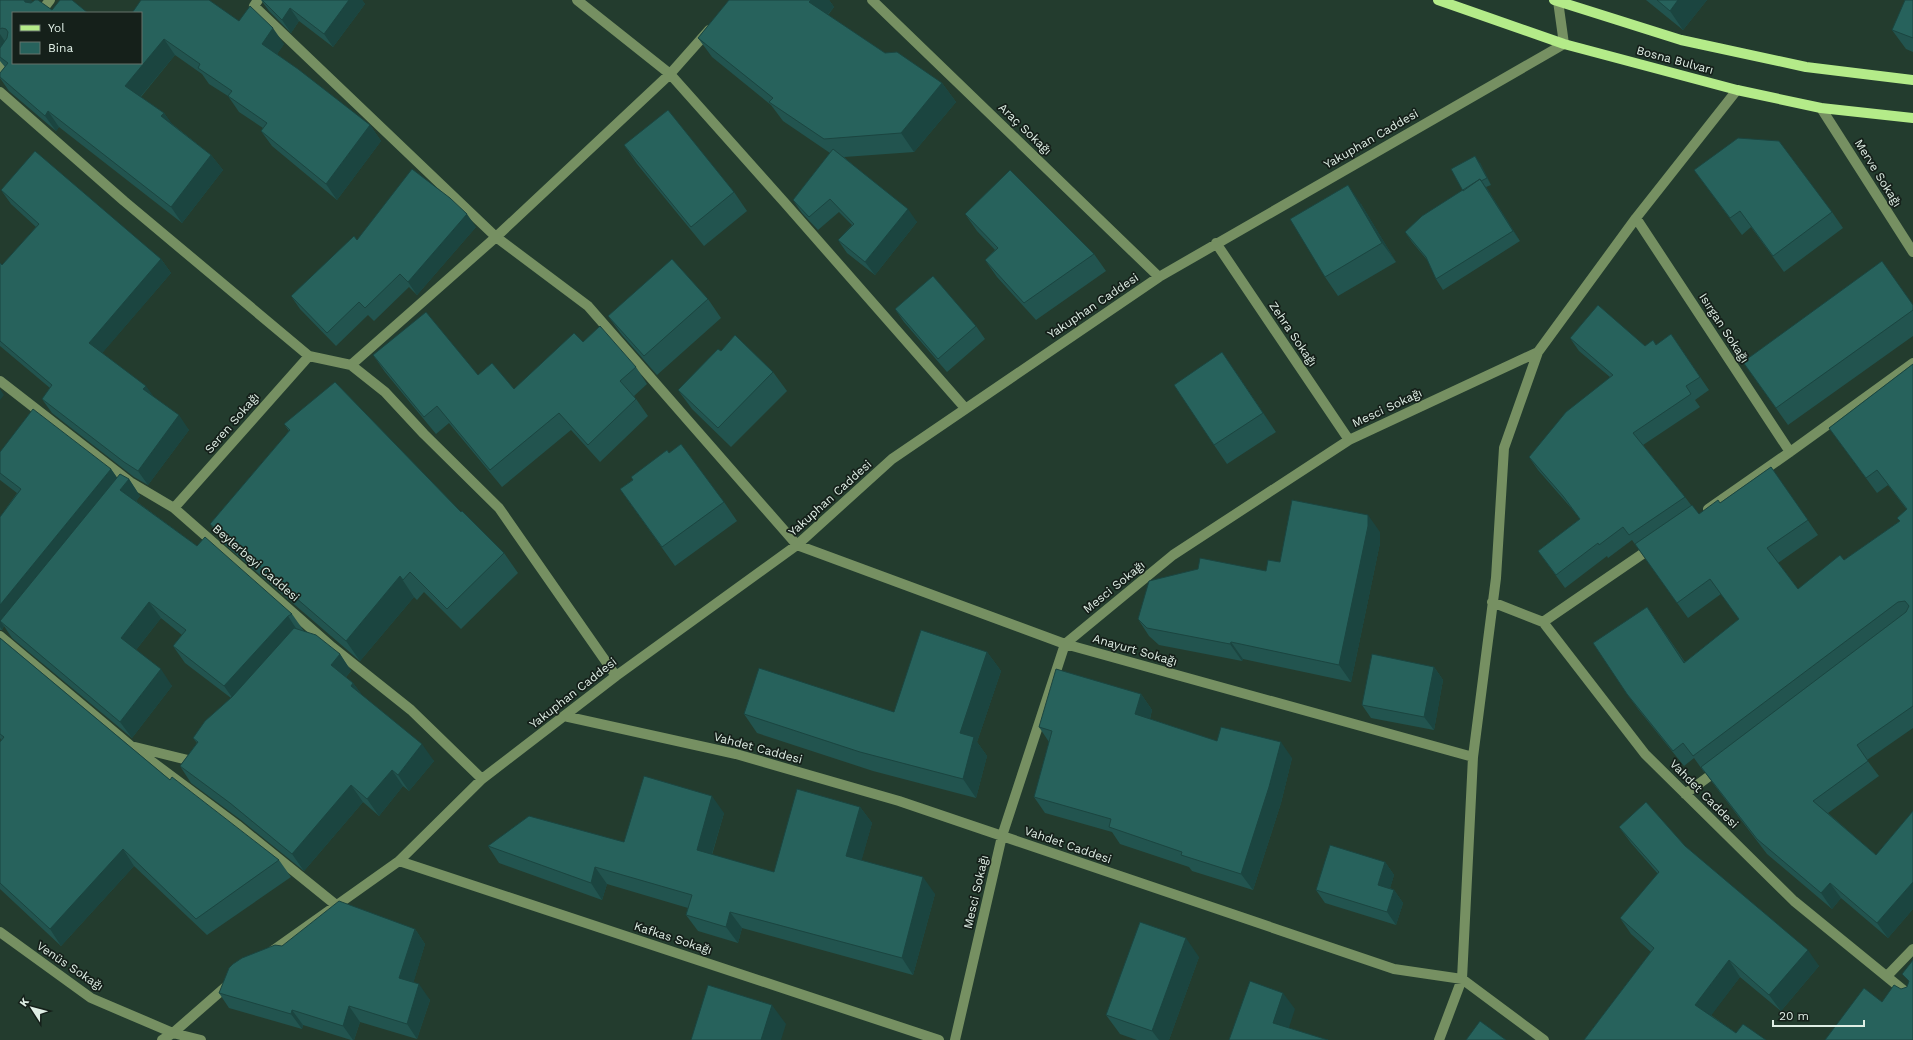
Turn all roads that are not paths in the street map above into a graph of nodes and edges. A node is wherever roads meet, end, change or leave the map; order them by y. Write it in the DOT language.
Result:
graph roads {
  1 [pos="50,0"];
  2 [pos="577,0"];
  3 [pos="872,0"];
  4 [pos="1438,0"];
  5 [pos="1557,0"];
  6 [pos="253,2"];
  7 [pos="41,12"];
  8 [pos="715,23"];
  9 [pos="1564,44"];
  10 [pos="12,51"];
  11 [pos="0,68"];
  12 [pos="670,74"];
  13 [pos="1913,80"];
  14 [pos="1737,90"];
  15 [pos="0,92"];
  16 [pos="1821,108"];
  17 [pos="1913,118"];
  18 [pos="1636,218"];
  19 [pos="496,237"];
  20 [pos="1216,243"];
  21 [pos="1913,252"];
  22 [pos="1159,277"];
  23 [pos="1538,352"];
  24 [pos="309,356"];
  25 [pos="1913,364"];
  26 [pos="351,365"];
  27 [pos="0,381"];
  28 [pos="965,408"];
  29 [pos="1348,440"];
  30 [pos="1790,452"];
  31 [pos="174,508"];
  32 [pos="1699,515"];
  33 [pos="1660,541"];
  34 [pos="797,545"];
  35 [pos="1492,602"];
  36 [pos="1543,622"];
  37 [pos="304,636"];
  38 [pos="3,637"];
  39 [pos="1065,644"];
  40 [pos="332,647"];
  41 [pos="616,676"];
  42 [pos="564,716"];
  43 [pos="131,746"];
  44 [pos="200,750"];
  45 [pos="1473,757"];
  46 [pos="1730,761"];
  47 [pos="482,779"];
  48 [pos="1686,794"];
  49 [pos="1002,836"];
  50 [pos="399,861"];
  51 [pos="336,904"];
  52 [pos="0,932"];
  53 [pos="1913,949"];
  54 [pos="259,960"];
  55 [pos="1886,976"];
  56 [pos="235,979"];
  57 [pos="1462,979"];
  58 [pos="1913,998"];
  59 [pos="174,1033"];
  60 [pos="162,1040"];
  61 [pos="201,1040"];
  62 [pos="939,1040"];
  63 [pos="956,1040"];
  64 [pos="1439,1040"];
  65 [pos="1544,1040"];
  1 -- 7 [label="street"];
  2 -- 12 [label="street"];
  3 -- 22 [label="street, Araç Sokağı"];
  4 -- 9 [label="main road, Bosna Bulvarı"];
  5 -- 9 [label="street"];
  5 -- 13 [label="main road, Bosna Bulvarı"];
  6 -- 19 [label="street"];
  8 -- 12 [label="street"];
  9 -- 14 [label="main road, Bosna Bulvarı"];
  9 -- 20 [label="street, Yakuphan Caddesi"];
  10 -- 11 [label="street"];
  12 -- 19 [label="street"];
  12 -- 28 [label="street"];
  14 -- 16 [label="main road, Bosna Bulvarı"];
  14 -- 18 [label="street"];
  15 -- 24 [label="street"];
  16 -- 17 [label="main road, Bosna Bulvarı"];
  16 -- 21 [label="street, Merve Sokağı"];
  18 -- 23 [label="street"];
  18 -- 30 [label="street, Isırgan Sokağı"];
  19 -- 26 [label="street"];
  19 -- 34 [label="street"];
  20 -- 22 [label="street, Yakuphan Caddesi"];
  20 -- 29 [label="street, Zehra Sokağı"];
  22 -- 28 [label="street, Yakuphan Caddesi"];
  23 -- 29 [label="street, Mesci Sokağı"];
  23 -- 35 [label="street"];
  24 -- 26 [label="street"];
  24 -- 31 [label="street, Seren Sokağı"];
  25 -- 30 [label="street"];
  26 -- 41 [label="street"];
  27 -- 31 [label="street, Beylerbeyi Caddesi"];
  28 -- 34 [label="street, Yakuphan Caddesi"];
  29 -- 39 [label="street, Mesci Sokağı"];
  30 -- 32 [label="street"];
  31 -- 40 [label="street, Beylerbeyi Caddesi"];
  33 -- 36 [label="street"];
  34 -- 39 [label="street, Anayurt Sokağı"];
  34 -- 41 [label="street, Yakuphan Caddesi"];
  35 -- 36 [label="street"];
  35 -- 45 [label="street"];
  36 -- 48 [label="street, Vahdet Caddesi"];
  37 -- 40 [label="street"];
  38 -- 43 [label="street"];
  39 -- 45 [label="street, Anayurt Sokağı"];
  39 -- 49 [label="street, Mesci Sokağı"];
  40 -- 47 [label="street, Beylerbeyi Caddesi"];
  41 -- 42 [label="street, Yakuphan Caddesi"];
  42 -- 47 [label="street, Yakuphan Caddesi"];
  42 -- 49 [label="street, Vahdet Caddesi"];
  43 -- 44 [label="street"];
  43 -- 51 [label="street"];
  45 -- 57 [label="street"];
  46 -- 48 [label="street"];
  47 -- 50 [label="street, Yakuphan Caddesi"];
  48 -- 55 [label="street, Vahdet Caddesi"];
  49 -- 57 [label="street, Vahdet Caddesi"];
  49 -- 63 [label="street, Mesci Sokağı"];
  50 -- 51 [label="street, Yakuphan Caddesi"];
  50 -- 62 [label="street, Kafkas Sokağı"];
  51 -- 54 [label="street, Yakuphan Caddesi"];
  52 -- 59 [label="street, Venüs Sokağı"];
  53 -- 55 [label="street"];
  55 -- 58 [label="street, Vahdet Caddesi"];
  56 -- 59 [label="street"];
  57 -- 64 [label="street"];
  57 -- 65 [label="street, Vahdet Caddesi"];
  59 -- 60 [label="street"];
  59 -- 61 [label="street, Venüs Sokağı"];
}
